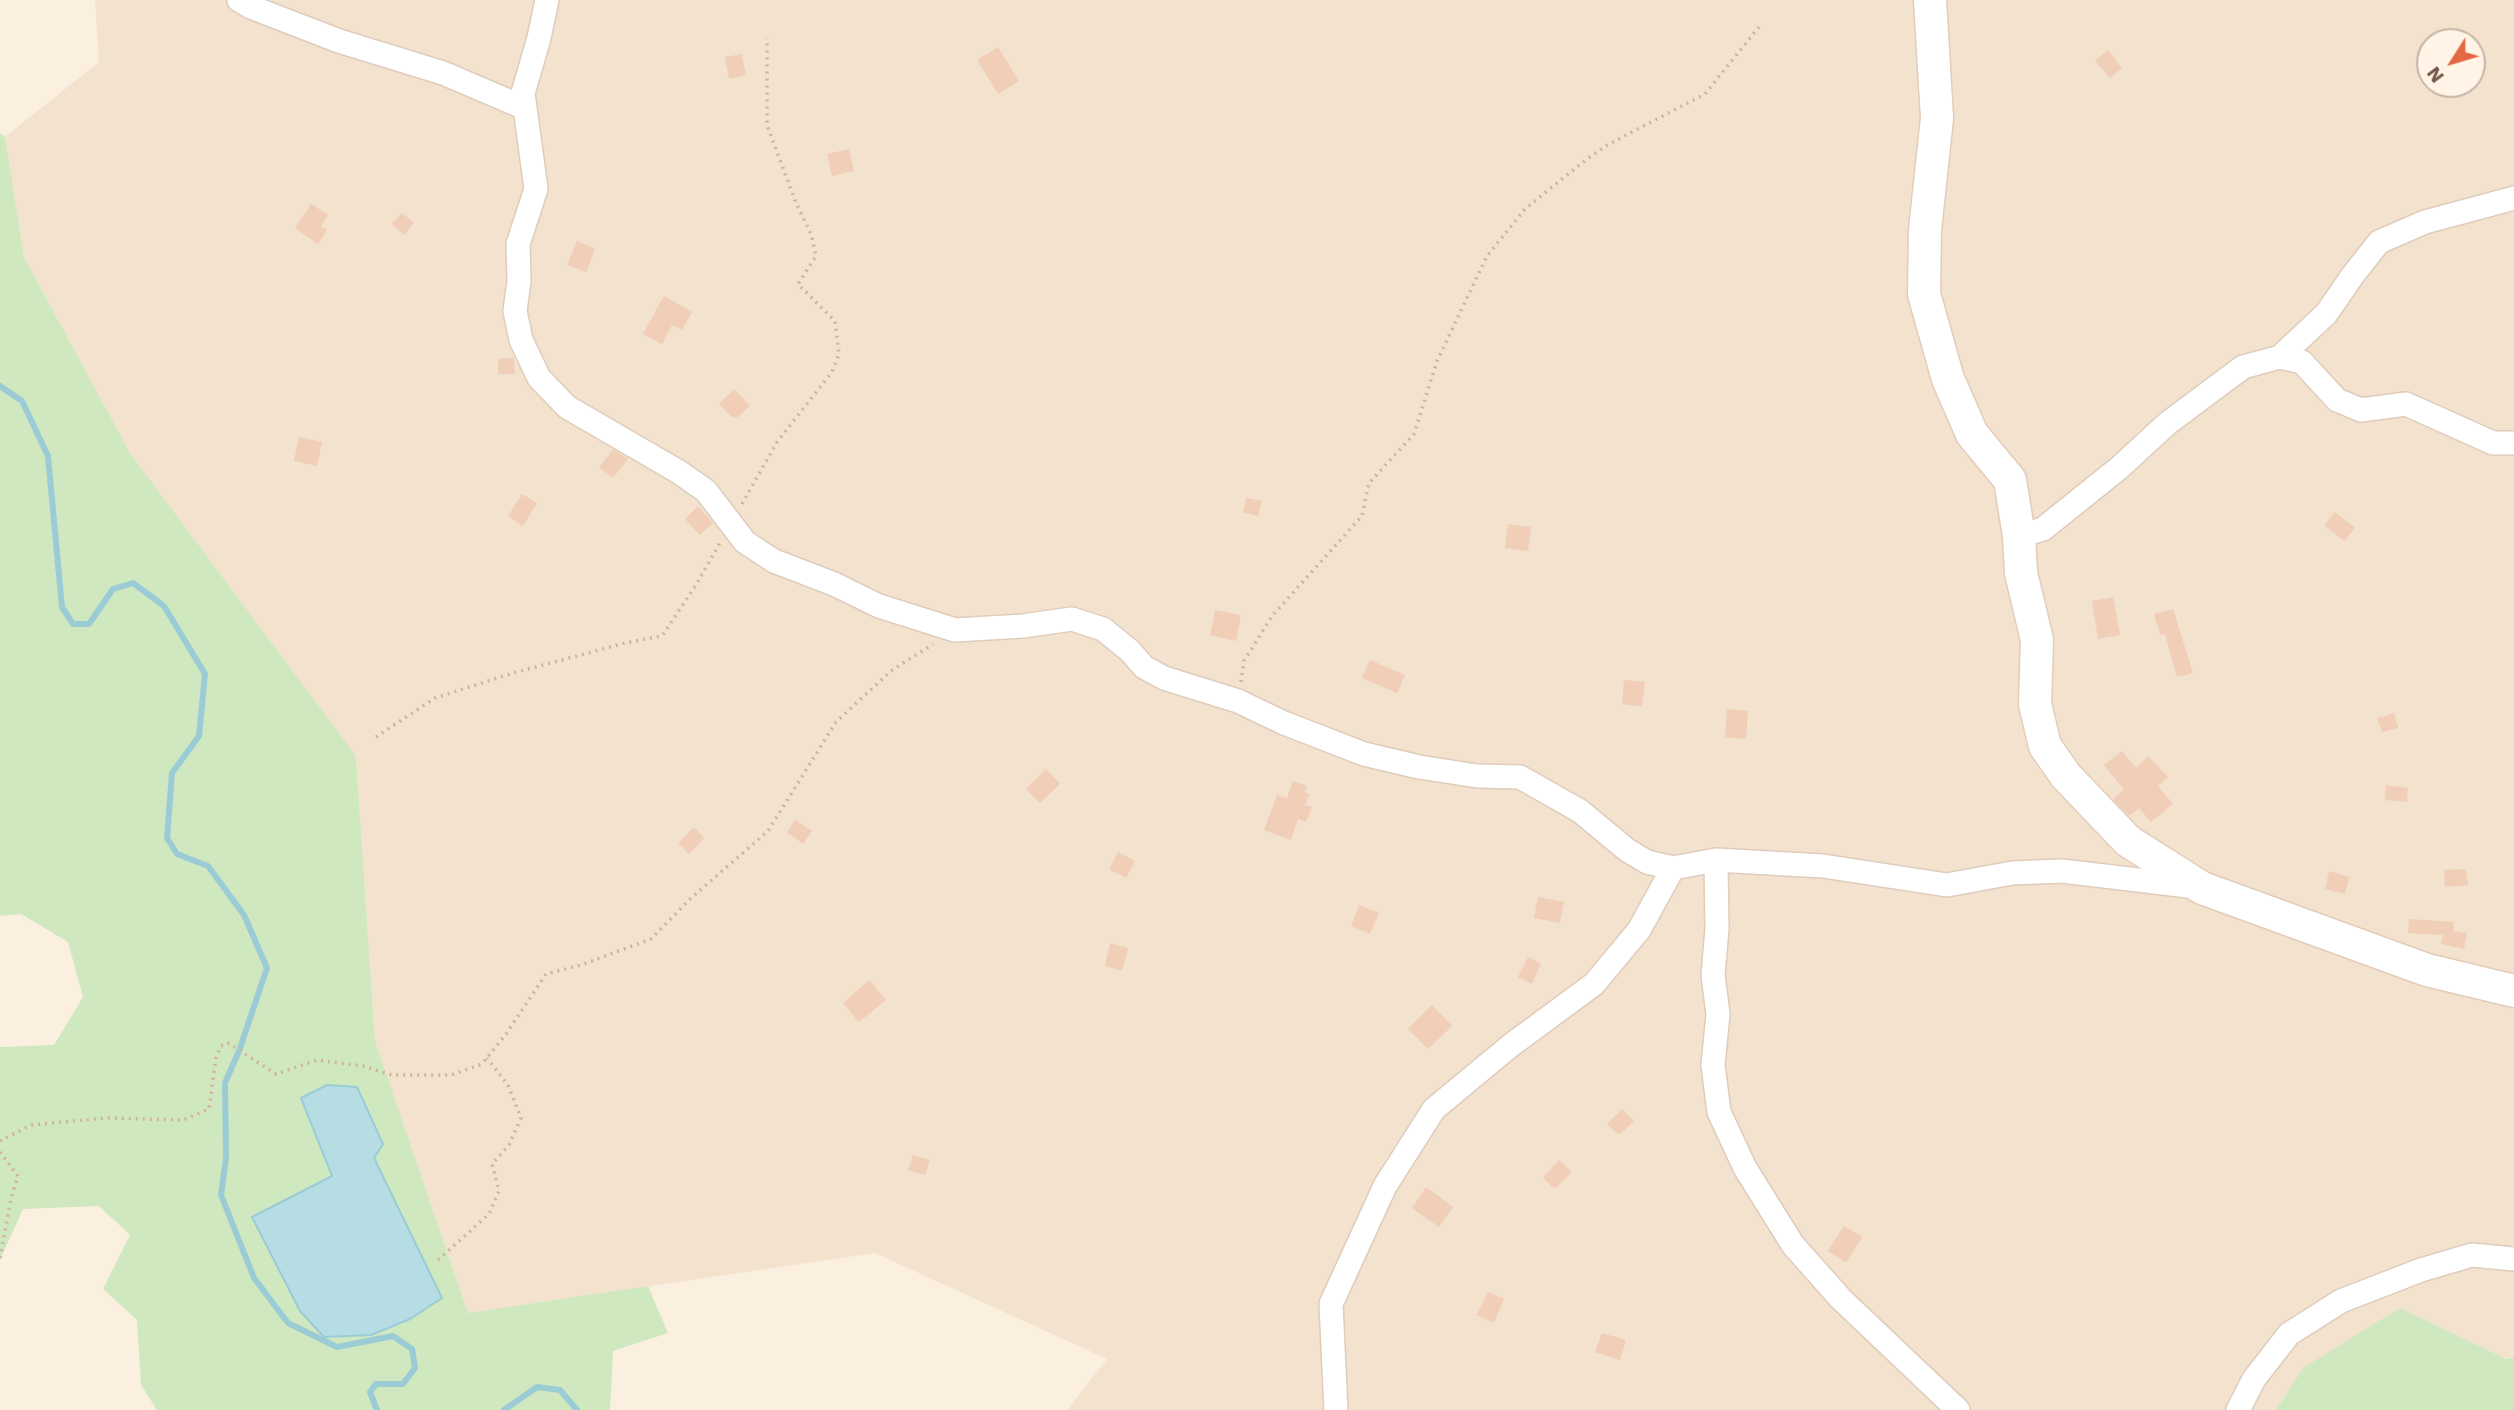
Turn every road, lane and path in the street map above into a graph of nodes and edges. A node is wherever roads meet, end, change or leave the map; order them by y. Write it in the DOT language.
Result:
graph roads {
  1 [pos="239,0"];
  2 [pos="547,0"];
  3 [pos="1930,0"];
  4 [pos="1759,27"];
  5 [pos="767,38"];
  6 [pos="525,108"];
  7 [pos="2514,198"];
  8 [pos="2280,357"];
  9 [pos="2514,443"];
  10 [pos="730,524"];
  11 [pos="2019,537"];
  12 [pos="956,630"];
  13 [pos="1238,701"];
  14 [pos="376,737"];
  15 [pos="1716,860"];
  16 [pos="1673,868"];
  17 [pos="2202,888"];
  18 [pos="2514,991"];
  19 [pos="487,1058"];
  20 [pos="0,1141"];
  21 [pos="0,1152"];
  22 [pos="0,1258"];
  23 [pos="2514,1259"];
  24 [pos="438,1260"];
  25 [pos="1336,1410"];
  26 [pos="1958,1410"];
  27 [pos="2238,1410"];
  1 -- 6 [label="street"];
  2 -- 6 [label="street"];
  3 -- 11 [label="street"];
  4 -- 13 [label="path"];
  5 -- 10 [label="path"];
  6 -- 10 [label="street"];
  7 -- 8 [label="street"];
  8 -- 9 [label="street"];
  8 -- 11 [label="street"];
  10 -- 12 [label="street"];
  10 -- 14 [label="path"];
  11 -- 17 [label="street"];
  12 -- 13 [label="street"];
  12 -- 19 [label="path"];
  13 -- 16 [label="street"];
  15 -- 16 [label="street"];
  15 -- 17 [label="street"];
  15 -- 26 [label="street"];
  16 -- 25 [label="street"];
  17 -- 18 [label="street"];
  19 -- 20 [label="path"];
  19 -- 24 [label="path"];
  21 -- 22 [label="path"];
  23 -- 27 [label="street"];
}
